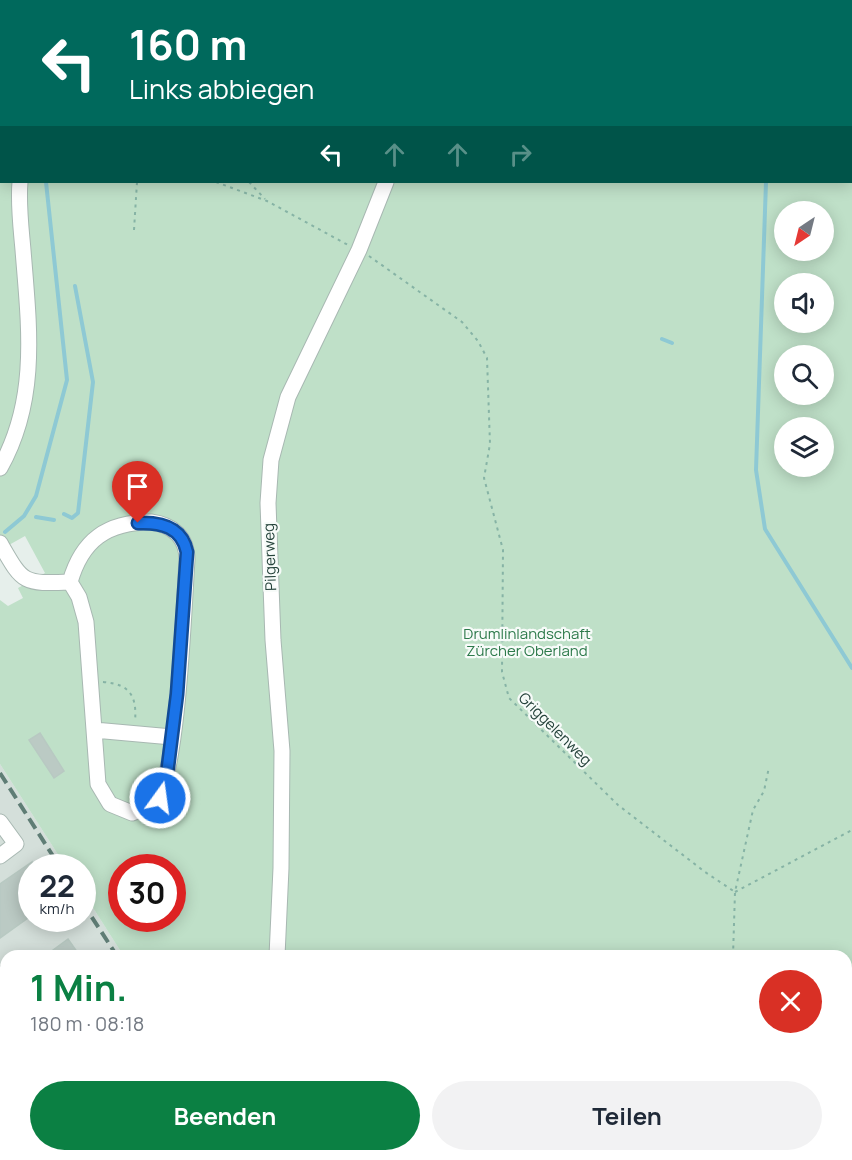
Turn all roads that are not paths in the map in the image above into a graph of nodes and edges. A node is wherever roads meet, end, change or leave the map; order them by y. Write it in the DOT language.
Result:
graph roads {
  1 [pos="20,183"];
  2 [pos="386,183"];
  3 [pos="0,468"];
  4 [pos="0,543"];
  5 [pos="70,582"];
  6 [pos="94,730"];
  7 [pos="172,737"];
  8 [pos="0,822"];
  9 [pos="0,856"];
  10 [pos="277,950"];
  1 -- 3 [label="street"];
  2 -- 10 [label="street, Pilgerweg"];
  4 -- 5 [label="street"];
  5 -- 6 [label="street"];
  5 -- 7 [label="street"];
  6 -- 7 [label="street"];
  6 -- 7 [label="street"];
  8 -- 9 [label="street"];
}
